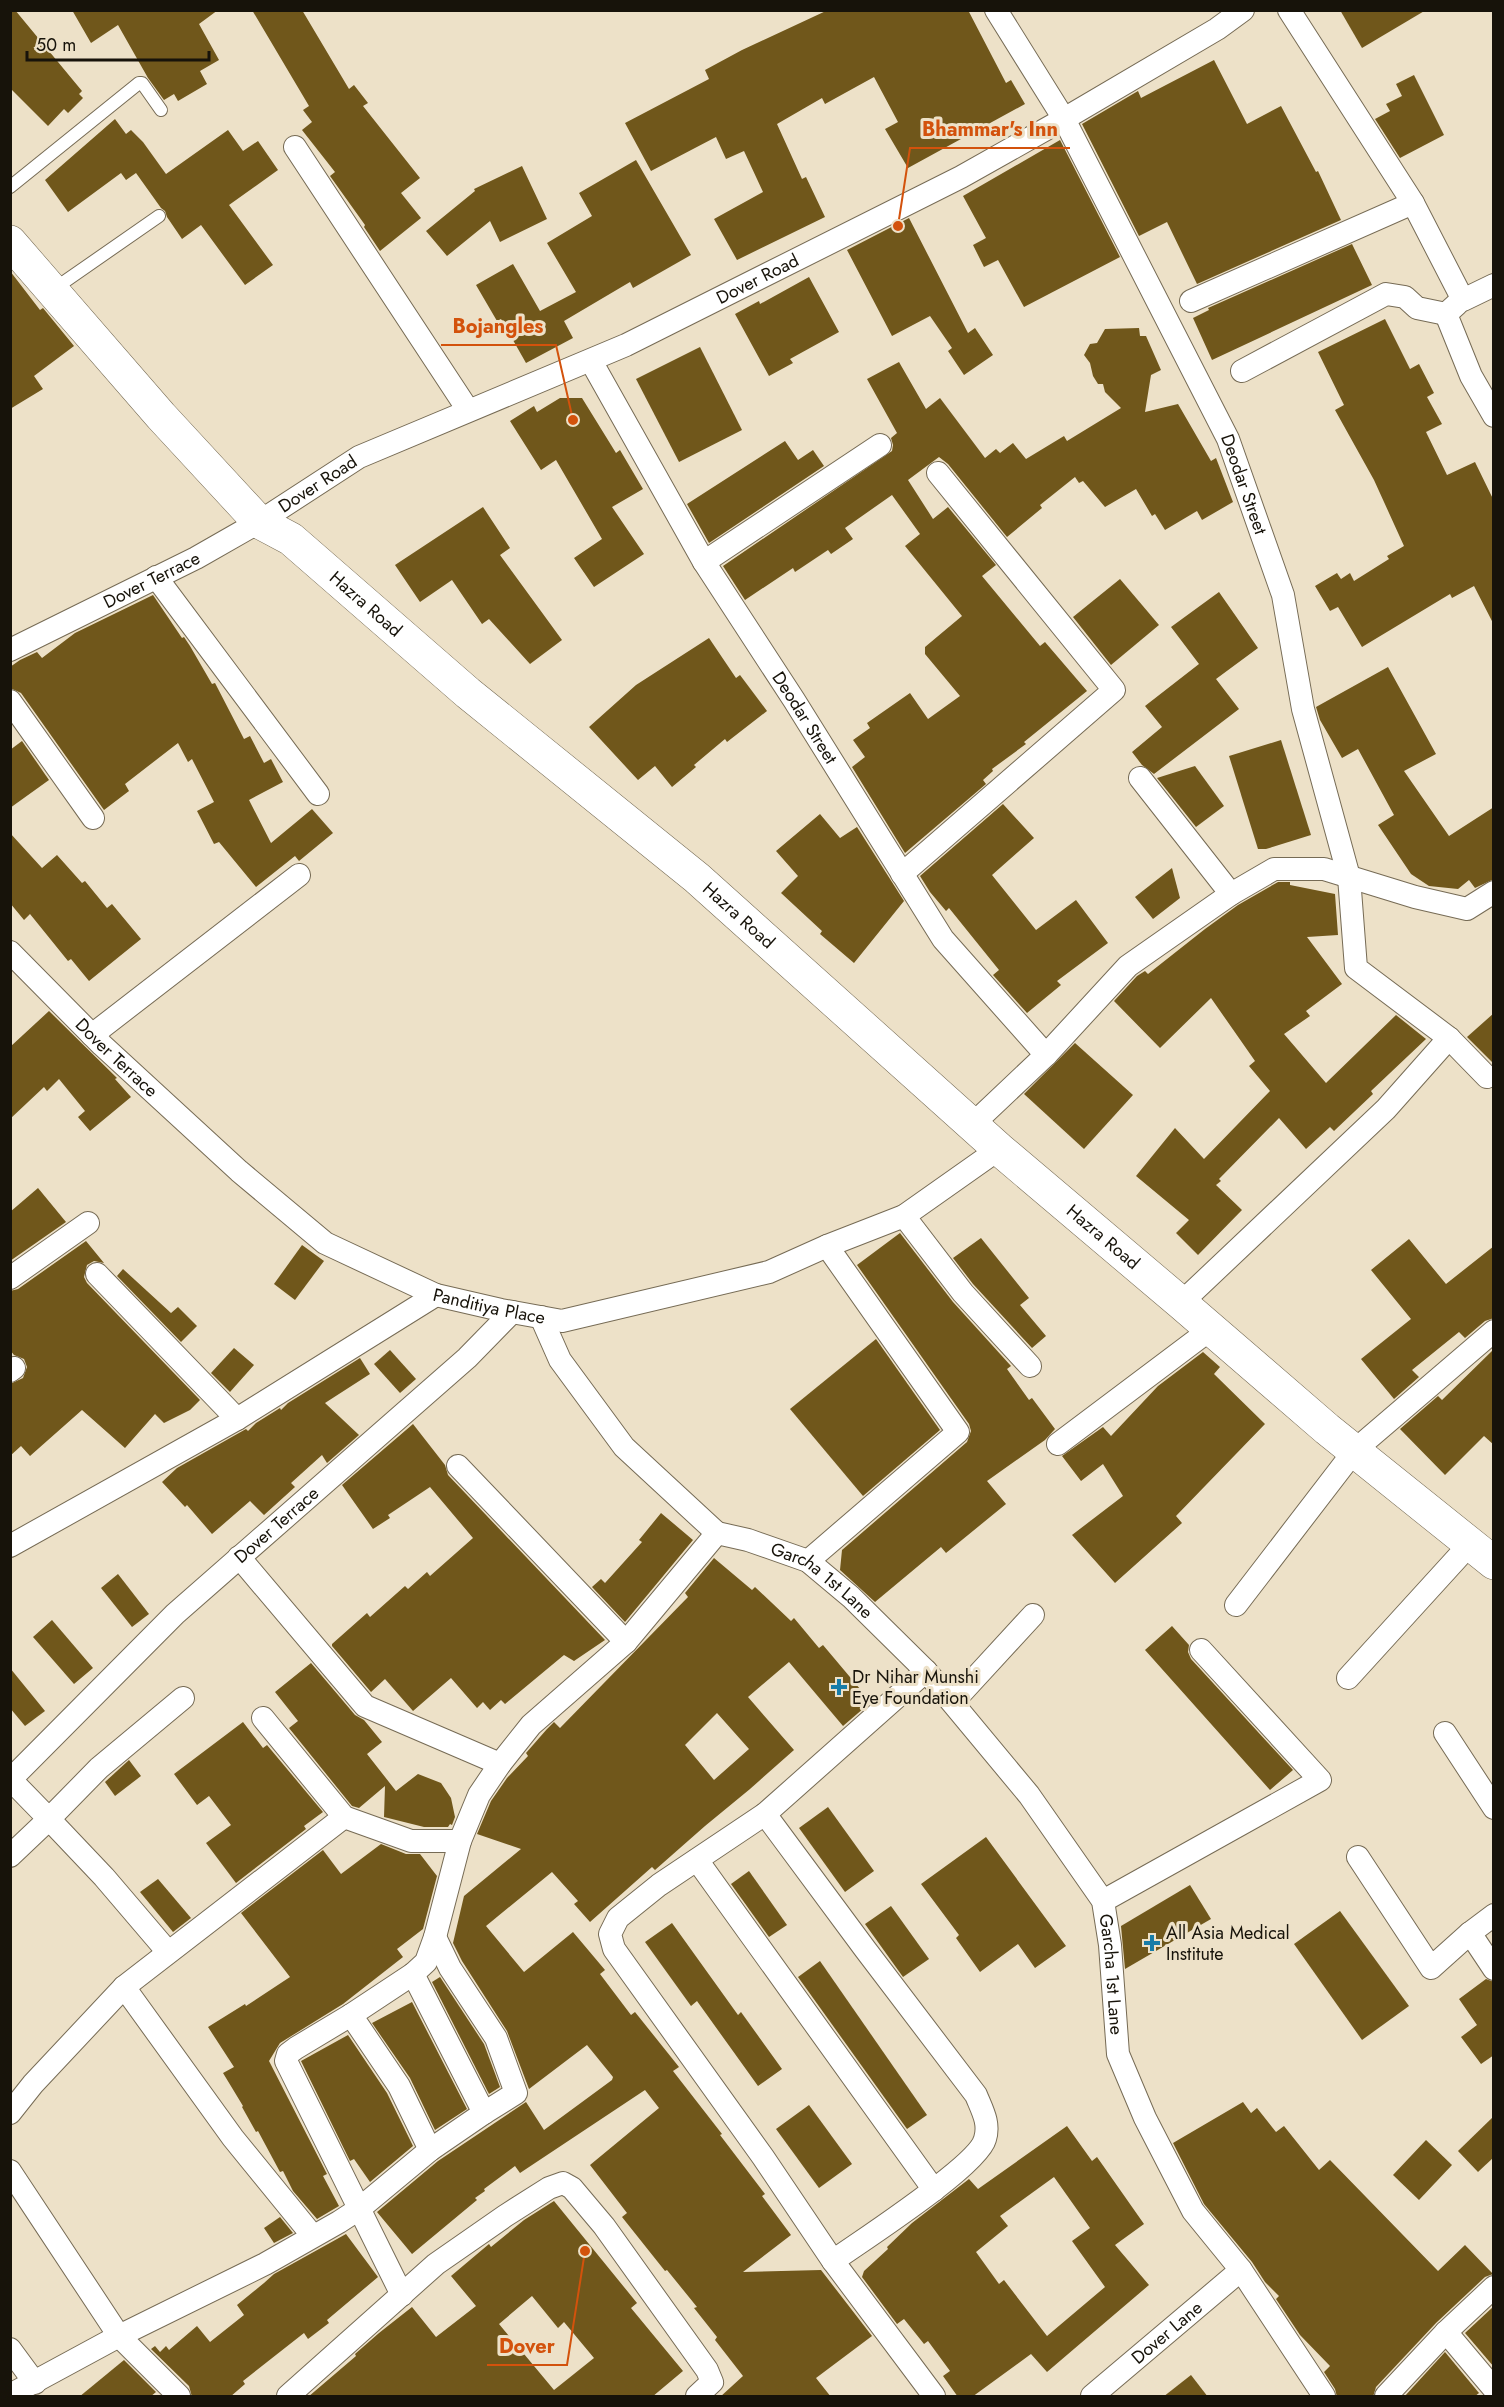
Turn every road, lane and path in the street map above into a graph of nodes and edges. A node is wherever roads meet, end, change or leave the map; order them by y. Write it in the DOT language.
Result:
graph roads {
  1 [pos="996,10"];
  2 [pos="1243,10"];
  3 [pos="1289,10"];
  4 [pos="161,110"];
  5 [pos="1064,119"];
  6 [pos="295,147"];
  7 [pos="10,187"];
  8 [pos="1413,202"];
  9 [pos="159,216"];
  10 [pos="10,242"];
  11 [pos="1494,285"];
  12 [pos="52,290"];
  13 [pos="1191,301"];
  14 [pos="1455,307"];
  15 [pos="591,361"];
  16 [pos="1242,371"];
  17 [pos="468,410"];
  18 [pos="1494,416"];
  19 [pos="880,445"];
  20 [pos="938,473"];
  21 [pos="259,522"];
  22 [pos="704,562"];
  23 [pos="156,577"];
  24 [pos="10,650"];
  25 [pos="10,701"];
  26 [pos="1140,778"];
  27 [pos="318,794"];
  28 [pos="93,818"];
  29 [pos="902,874"];
  30 [pos="299,875"];
  31 [pos="1348,877"];
  32 [pos="1494,892"];
  33 [pos="1231,894"];
  34 [pos="10,952"];
  35 [pos="92,1035"];
  36 [pos="1449,1038"];
  37 [pos="1046,1055"];
  38 [pos="1487,1077"];
  39 [pos="972,1125"];
  40 [pos="999,1149"];
  41 [pos="904,1216"];
  42 [pos="88,1224"];
  43 [pos="827,1246"];
  44 [pos="97,1274"];
  45 [pos="10,1278"];
  46 [pos="436,1295"];
  47 [pos="1181,1303"];
  48 [pos="512,1312"];
  49 [pos="541,1317"];
  50 [pos="1211,1329"];
  51 [pos="1494,1331"];
  52 [pos="1030,1366"];
  53 [pos="237,1419"];
  54 [pos="1058,1444"];
  55 [pos="1355,1450"];
  56 [pos="458,1466"];
  57 [pos="717,1533"];
  58 [pos="10,1546"];
  59 [pos="1482,1553"];
  60 [pos="239,1557"];
  61 [pos="808,1561"];
  62 [pos="1236,1605"];
  63 [pos="1033,1615"];
  64 [pos="626,1642"];
  65 [pos="1201,1650"];
  66 [pos="926,1671"];
  67 [pos="1348,1678"];
  68 [pos="183,1698"];
  69 [pos="953,1702"];
  70 [pos="263,1718"];
  71 [pos="1445,1733"];
  72 [pos="500,1764"];
  73 [pos="11,1780"];
  74 [pos="1494,1808"];
  75 [pos="765,1814"];
  76 [pos="344,1817"];
  77 [pos="49,1819"];
  78 [pos="460,1841"];
  79 [pos="10,1856"];
  80 [pos="1358,1857"];
  81 [pos="697,1860"];
  82 [pos="1103,1901"];
  83 [pos="1494,1915"];
  84 [pos="1470,1933"];
  85 [pos="435,1937"];
  86 [pos="168,1952"];
  87 [pos="1494,1969"];
  88 [pos="413,1974"];
  89 [pos="124,1987"];
  90 [pos="351,2016"];
  91 [pos="484,2112"];
  92 [pos="10,2114"];
  93 [pos="430,2150"];
  94 [pos="10,2171"];
  95 [pos="934,2190"];
  96 [pos="359,2209"];
  97 [pos="312,2235"];
  98 [pos="833,2261"];
  99 [pos="1240,2270"];
  100 [pos="1494,2287"];
  101 [pos="402,2295"];
  102 [pos="1446,2332"];
  103 [pos="119,2336"];
  104 [pos="10,2349"];
  105 [pos="35,2383"];
  106 [pos="1494,2389"];
  107 [pos="927,2394"];
  108 [pos="10,2395"];
  109 [pos="179,2397"];
  110 [pos="288,2397"];
  111 [pos="697,2397"];
  112 [pos="1092,2397"];
  113 [pos="1324,2397"];
  114 [pos="1386,2397"];
  1 -- 5 [label="street, Deodar Street"];
  2 -- 5 [label="street, Dover Road"];
  3 -- 8 [label="street"];
  4 -- 7 [label="lane"];
  5 -- 15 [label="street, Dover Road"];
  5 -- 31 [label="street, Deodar Street"];
  6 -- 17 [label="street"];
  8 -- 13 [label="street"];
  8 -- 14 [label="street"];
  9 -- 12 [label="lane"];
  10 -- 12 [label="main road, Hazra Road"];
  11 -- 14 [label="street"];
  12 -- 21 [label="main road, Hazra Road"];
  14 -- 16 [label="street"];
  14 -- 18 [label="street"];
  15 -- 17 [label="street, Dover Road"];
  15 -- 22 [label="street, Deodar Street"];
  17 -- 21 [label="street, Dover Road"];
  19 -- 22 [label="street"];
  20 -- 29 [label="street"];
  21 -- 23 [label="street, Dover Terrace"];
  21 -- 39 [label="main road, Hazra Road"];
  22 -- 29 [label="street, Deodar Street"];
  23 -- 24 [label="street, Dover Terrace"];
  23 -- 27 [label="street"];
  25 -- 28 [label="street"];
  26 -- 33 [label="street"];
  29 -- 37 [label="street, Deodar Street"];
  30 -- 35 [label="street"];
  31 -- 32 [label="street"];
  31 -- 33 [label="street"];
  31 -- 36 [label="street, Deodar Street"];
  33 -- 37 [label="street"];
  34 -- 35 [label="street, Dover Terrace"];
  35 -- 46 [label="street, Dover Terrace"];
  36 -- 38 [label="street, Deodar Street"];
  36 -- 47 [label="street"];
  37 -- 39 [label="street"];
  39 -- 40 [label="main road, Hazra Road"];
  40 -- 41 [label="street, Panditiya Place"];
  40 -- 47 [label="main road, Hazra Road"];
  41 -- 43 [label="street, Panditiya Place"];
  41 -- 52 [label="street"];
  42 -- 45 [label="street"];
  43 -- 49 [label="street, Panditiya Place"];
  43 -- 61 [label="street"];
  44 -- 53 [label="street"];
  46 -- 48 [label="street, Panditiya Place"];
  46 -- 53 [label="street, Panditiya Place"];
  47 -- 50 [label="main road, Hazra Road"];
  48 -- 49 [label="street, Panditiya Place"];
  48 -- 60 [label="street, Dover Terrace"];
  49 -- 57 [label="street"];
  50 -- 54 [label="street"];
  50 -- 55 [label="main road, Hazra Road"];
  51 -- 55 [label="street"];
  53 -- 58 [label="street, Panditiya Place"];
  55 -- 59 [label="main road, Hazra Road"];
  55 -- 62 [label="street"];
  56 -- 64 [label="street"];
  57 -- 61 [label="street, Garcha 1st Lane"];
  57 -- 64 [label="street"];
  59 -- 67 [label="street"];
  60 -- 72 [label="street"];
  60 -- 73 [label="street, Dover Terrace"];
  61 -- 66 [label="street, Garcha 1st Lane"];
  63 -- 69 [label="street"];
  64 -- 72 [label="street"];
  65 -- 82 [label="street"];
  66 -- 69 [label="street, Garcha 1st Lane"];
  66 -- 75 [label="street"];
  68 -- 77 [label="street"];
  69 -- 82 [label="street, Garcha 1st Lane"];
  70 -- 76 [label="street"];
  71 -- 74 [label="street"];
  72 -- 78 [label="street"];
  73 -- 77 [label="street"];
  75 -- 81 [label="street"];
  75 -- 95 [label="street"];
  76 -- 78 [label="street"];
  76 -- 86 [label="street"];
  77 -- 79 [label="street"];
  77 -- 86 [label="street"];
  78 -- 85 [label="street"];
  80 -- 84 [label="street"];
  81 -- 95 [label="street"];
  81 -- 98 [label="street"];
  82 -- 99 [label="street, Garcha 1st Lane"];
  83 -- 84 [label="street"];
  84 -- 87 [label="street"];
  85 -- 88 [label="street"];
  85 -- 91 [label="street"];
  86 -- 89 [label="street"];
  88 -- 90 [label="street"];
  88 -- 91 [label="street"];
  89 -- 92 [label="street"];
  89 -- 97 [label="street"];
  90 -- 93 [label="street"];
  90 -- 96 [label="street"];
  91 -- 93 [label="street"];
  93 -- 96 [label="street"];
  94 -- 103 [label="street"];
  95 -- 98 [label="street"];
  96 -- 97 [label="street"];
  96 -- 101 [label="street"];
  97 -- 103 [label="street"];
  98 -- 107 [label="street"];
  99 -- 112 [label="street, Dover Lane"];
  99 -- 113 [label="street, Garcha 1st Lane"];
  100 -- 102 [label="street"];
  101 -- 110 [label="street"];
  101 -- 111 [label="street"];
  102 -- 106 [label="street"];
  102 -- 114 [label="street"];
  103 -- 105 [label="street"];
  103 -- 109 [label="street"];
  104 -- 105 [label="street"];
  105 -- 108 [label="street"];
}
